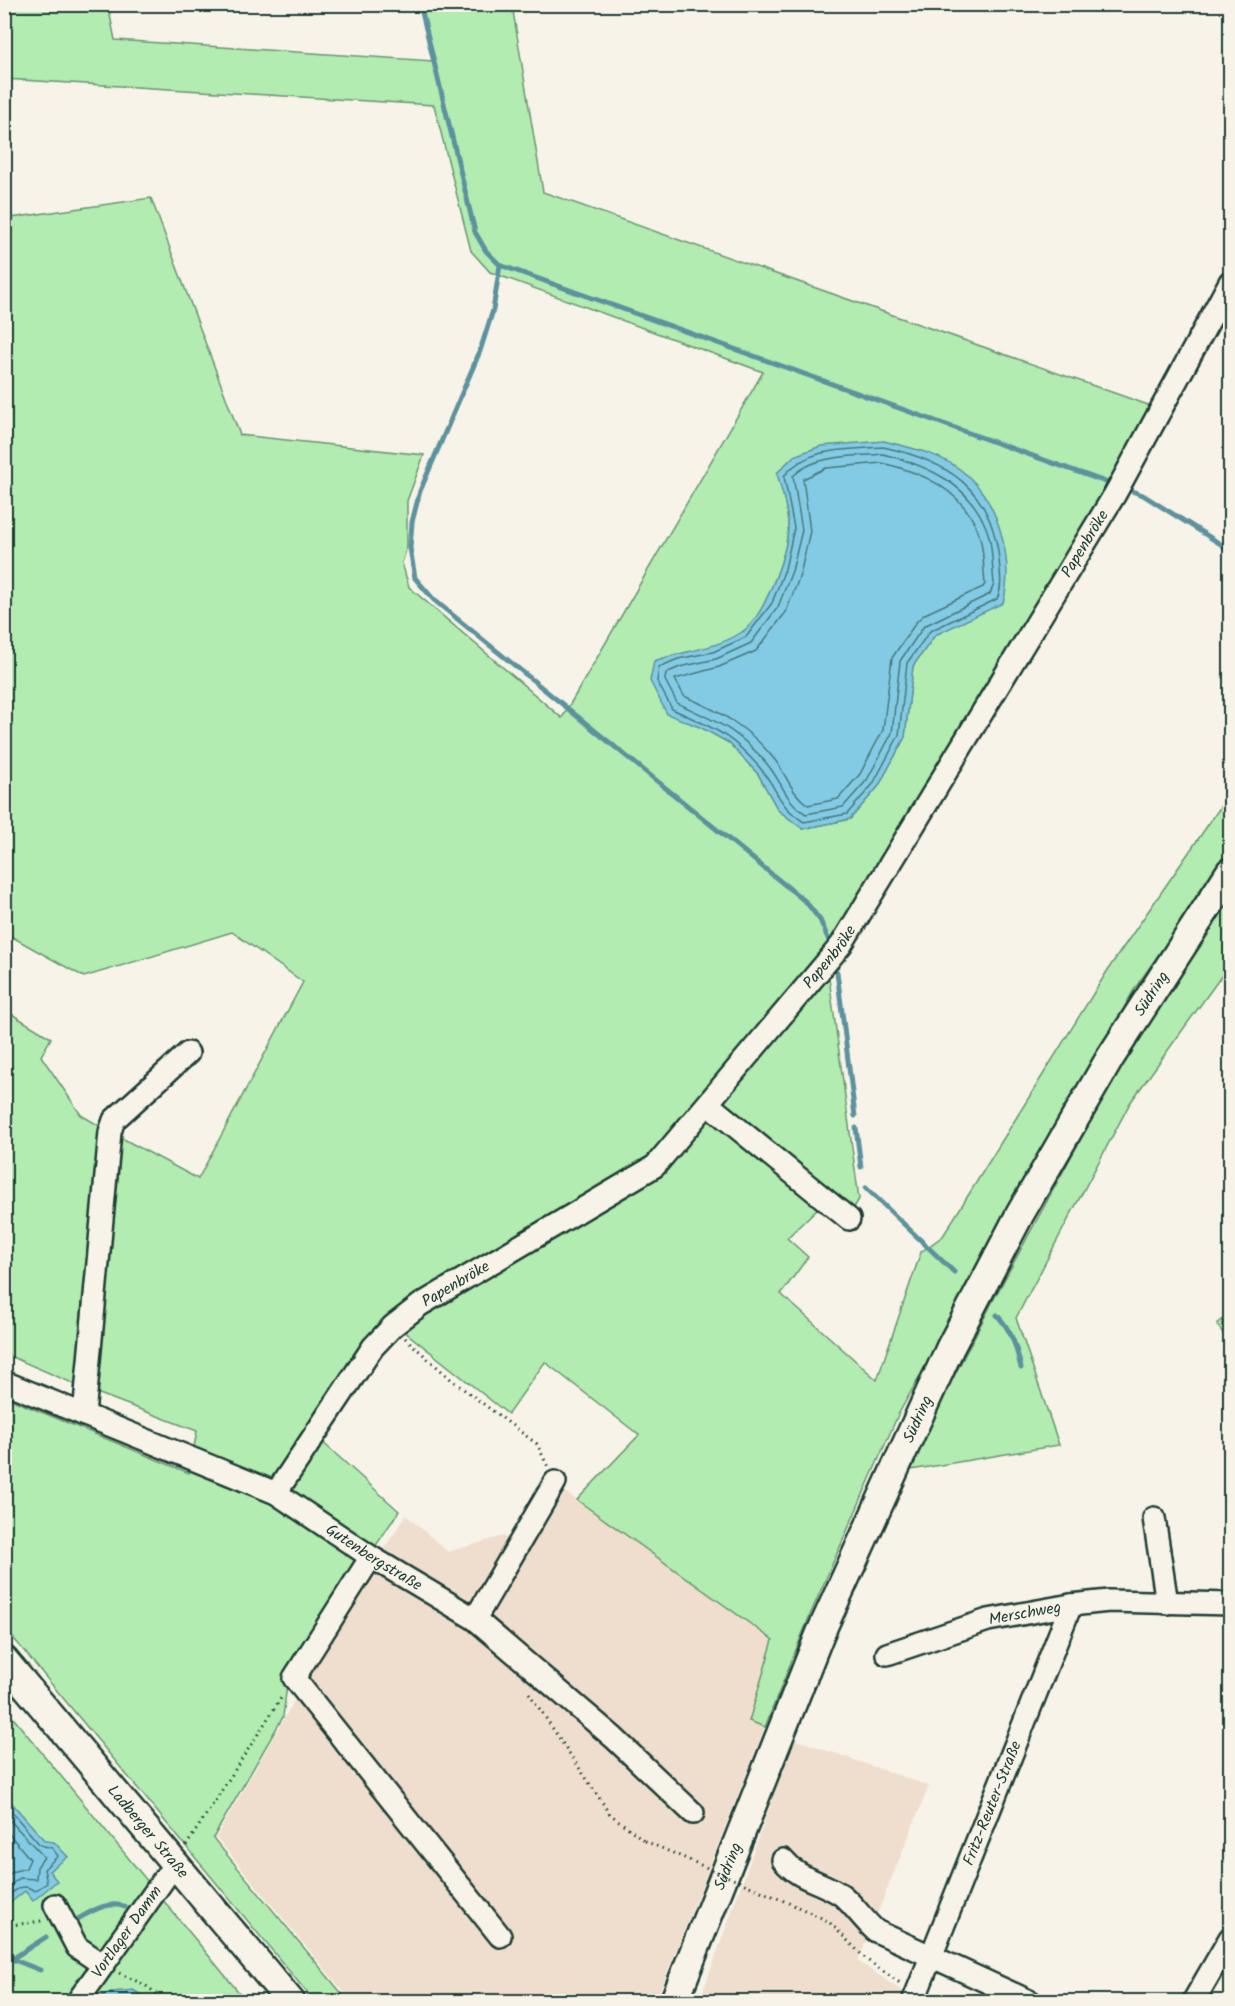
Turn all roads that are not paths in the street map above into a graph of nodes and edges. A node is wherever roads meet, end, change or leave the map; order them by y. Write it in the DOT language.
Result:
graph roads {
  1 [pos="1230,282"];
  2 [pos="1230,872"];
  3 [pos="188,1053"];
  4 [pos="708,1104"];
  5 [pos="849,1219"];
  6 [pos="4,1382"];
  7 [pos="84,1415"];
  8 [pos="555,1482"];
  9 [pos="276,1493"];
  10 [pos="1154,1518"];
  11 [pos="371,1557"];
  12 [pos="1167,1603"];
  13 [pos="1230,1604"];
  14 [pos="1071,1605"];
  15 [pos="475,1619"];
  16 [pos="887,1654"];
  17 [pos="4,1660"];
  18 [pos="693,1813"];
  19 [pos="783,1860"];
  20 [pos="176,1862"];
  21 [pos="53,1915"];
  22 [pos="500,1936"];
  23 [pos="1230,1938"];
  24 [pos="932,1956"];
  25 [pos="102,1964"];
  26 [pos="914,1998"];
  27 [pos="77,2001"];
  28 [pos="291,2001"];
  29 [pos="674,2001"];
  30 [pos="1031,2001"];
  31 [pos="1193,2001"];
  1 -- 4 [label="street, Papenbröke"];
  2 -- 29 [label="main road, Südring"];
  3 -- 7 [label="street"];
  4 -- 5 [label="street"];
  4 -- 9 [label="street, Papenbröke"];
  6 -- 7 [label="street, Gutenbergstraße"];
  7 -- 9 [label="street, Gutenbergstraße"];
  8 -- 15 [label="street"];
  9 -- 11 [label="street, Gutenbergstraße"];
  10 -- 12 [label="street"];
  11 -- 15 [label="street, Gutenbergstraße"];
  11 -- 22 [label="street"];
  12 -- 13 [label="street, Merschweg"];
  12 -- 14 [label="street, Merschweg"];
  14 -- 16 [label="street, Merschweg"];
  14 -- 24 [label="street, Fritz-Reuter-Straße"];
  15 -- 18 [label="street, Gutenbergstraße"];
  17 -- 20 [label="main road, Ladberger Straße"];
  19 -- 24 [label="street"];
  20 -- 25 [label="street, Vortlager Damm"];
  20 -- 28 [label="main road, Ladberger Straße"];
  21 -- 25 [label="street"];
  23 -- 31 [label="street"];
  24 -- 26 [label="street, Fritz-Reuter-Straße"];
  24 -- 30 [label="street"];
  25 -- 27 [label="street, Vortlager Damm"];
}
